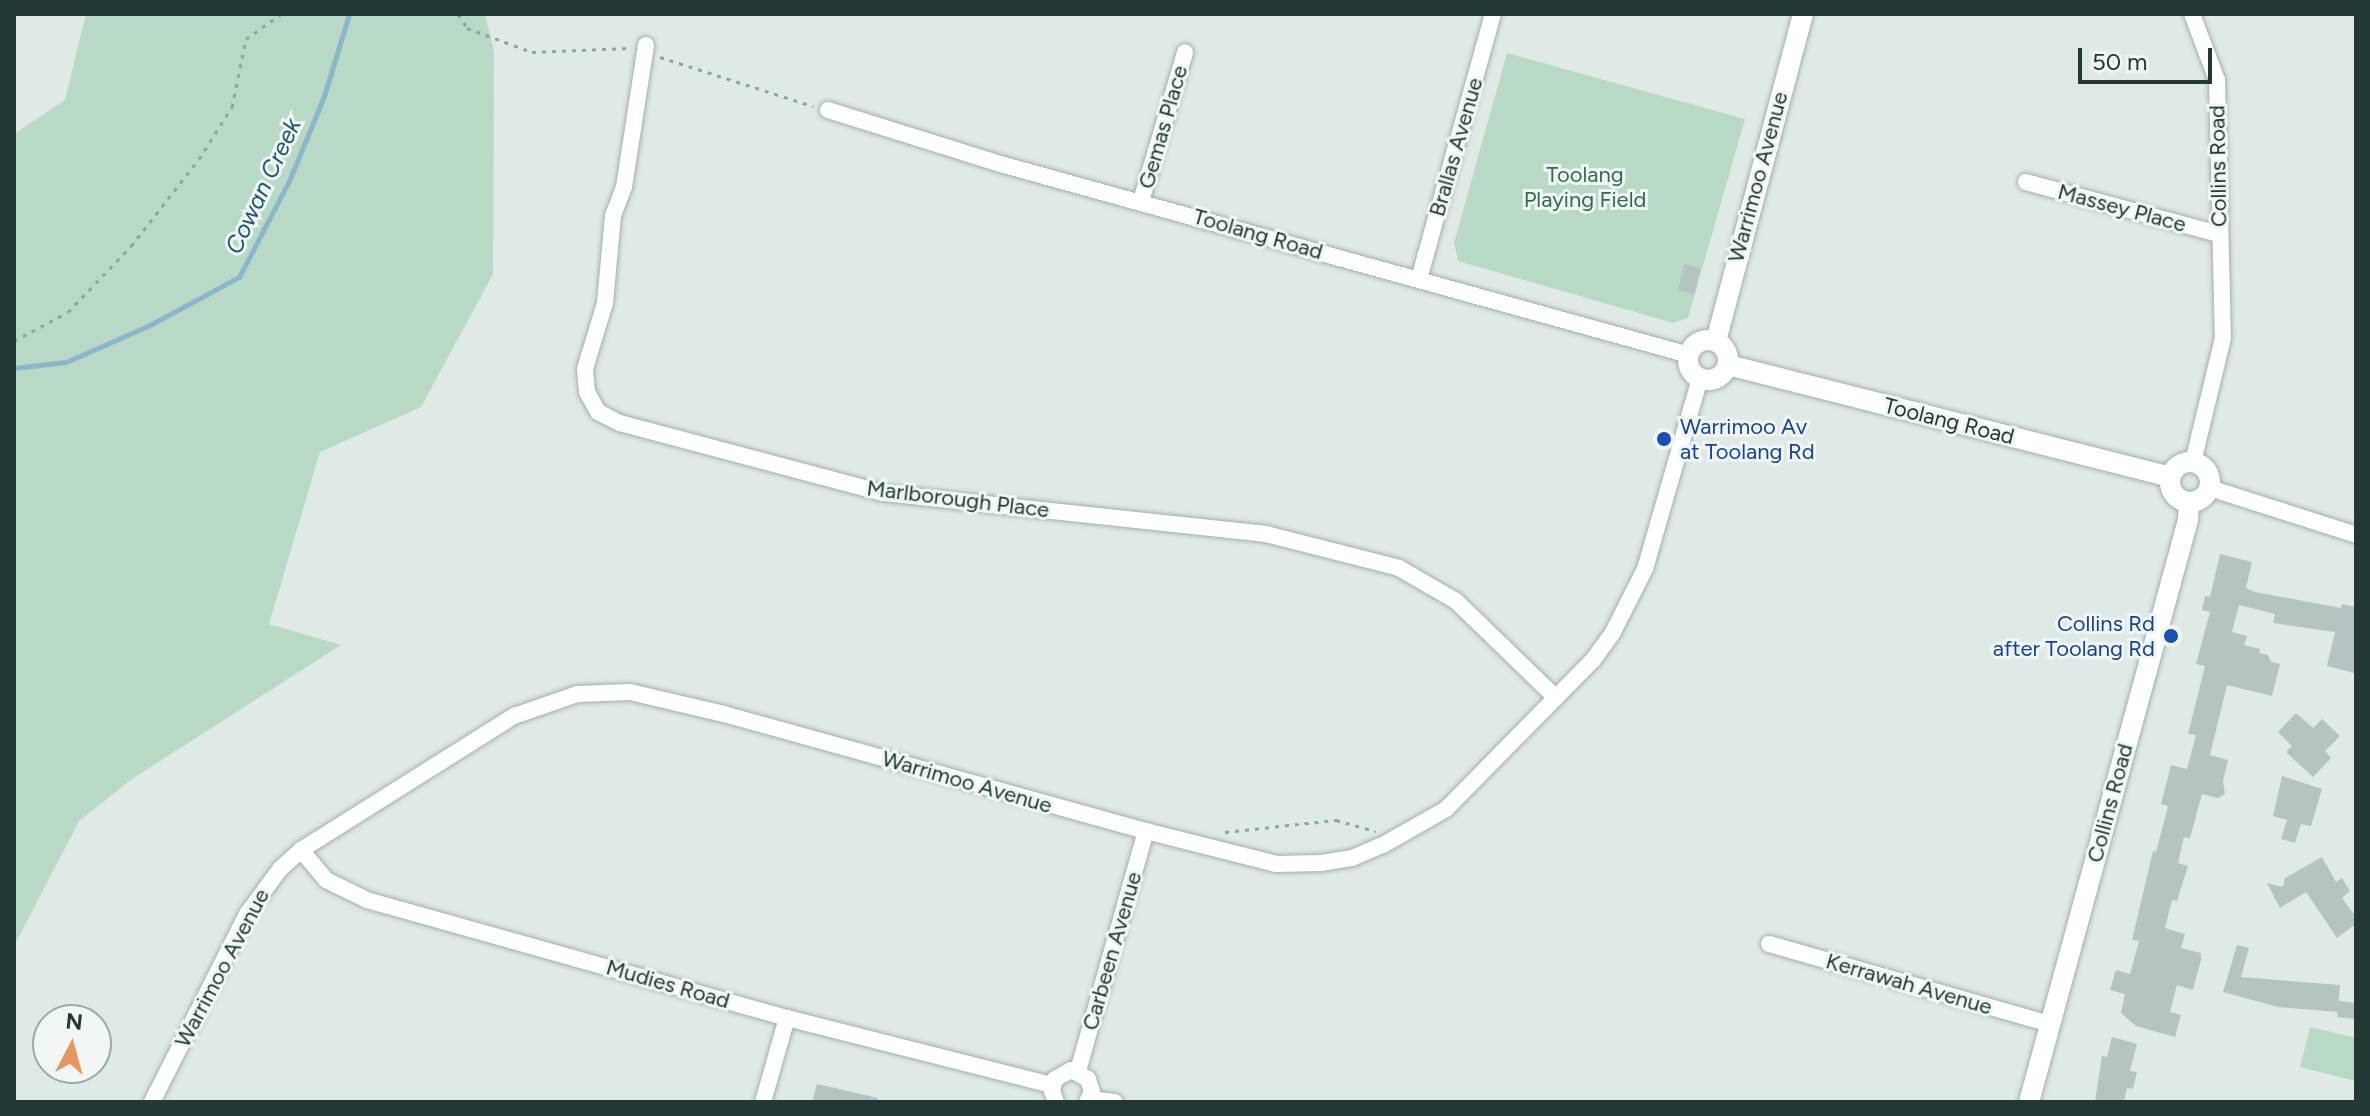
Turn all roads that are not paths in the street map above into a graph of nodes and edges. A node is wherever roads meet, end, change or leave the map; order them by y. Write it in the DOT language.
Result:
graph roads {
  1 [pos="1493,14"];
  2 [pos="1803,14"];
  3 [pos="2192,14"];
  4 [pos="646,45"];
  5 [pos="1185,52"];
  6 [pos="828,110"];
  7 [pos="2026,182"];
  8 [pos="1141,201"];
  9 [pos="2219,234"];
  10 [pos="1419,279"];
  11 [pos="1716,341"];
  12 [pos="1689,355"];
  13 [pos="1728,365"];
  14 [pos="1700,378"];
  15 [pos="2193,462"];
  16 [pos="2170,477"];
  17 [pos="2210,488"];
  18 [pos="2189,503"];
  19 [pos="2356,535"];
  20 [pos="1556,698"];
  21 [pos="1146,831"];
  22 [pos="301,850"];
  23 [pos="1769,944"];
  24 [pos="787,1018"];
  25 [pos="2049,1024"];
  26 [pos="1078,1071"];
  27 [pos="1052,1085"];
  28 [pos="1088,1100"];
  29 [pos="152,1102"];
  30 [pos="763,1102"];
  31 [pos="1056,1102"];
  32 [pos="1115,1102"];
  33 [pos="2029,1102"];
  1 -- 10 [label="street, Brallas Avenue"];
  2 -- 11 [label="street, Warrimoo Avenue"];
  3 -- 9 [label="street, Collins Road"];
  4 -- 20 [label="street, Marlborough Place"];
  5 -- 8 [label="street, Gemas Place"];
  6 -- 8 [label="street, Toolang Road"];
  7 -- 9 [label="street, Massey Place"];
  8 -- 10 [label="street, Toolang Road"];
  9 -- 15 [label="street, Collins Road"];
  10 -- 12 [label="street, Toolang Road"];
  11 -- 12 [label="street"];
  11 -- 13 [label="street"];
  12 -- 14 [label="street"];
  13 -- 14 [label="street"];
  13 -- 16 [label="street, Toolang Road"];
  14 -- 20 [label="street, Warrimoo Avenue"];
  15 -- 16 [label="street"];
  15 -- 17 [label="street"];
  16 -- 18 [label="street"];
  17 -- 18 [label="street"];
  17 -- 19 [label="street"];
  18 -- 25 [label="street, Collins Road"];
  20 -- 21 [label="street, Warrimoo Avenue"];
  21 -- 22 [label="street, Warrimoo Avenue"];
  21 -- 26 [label="street, Carbeen Avenue"];
  22 -- 24 [label="street, Mudies Road"];
  22 -- 29 [label="street, Warrimoo Avenue"];
  23 -- 25 [label="street, Kerrawah Avenue"];
  24 -- 27 [label="street, Mudies Road"];
  24 -- 30 [label="street"];
  25 -- 33 [label="street, Collins Road"];
  26 -- 27 [label="street"];
  26 -- 28 [label="street"];
  27 -- 31 [label="street"];
  28 -- 32 [label="street"];
}
